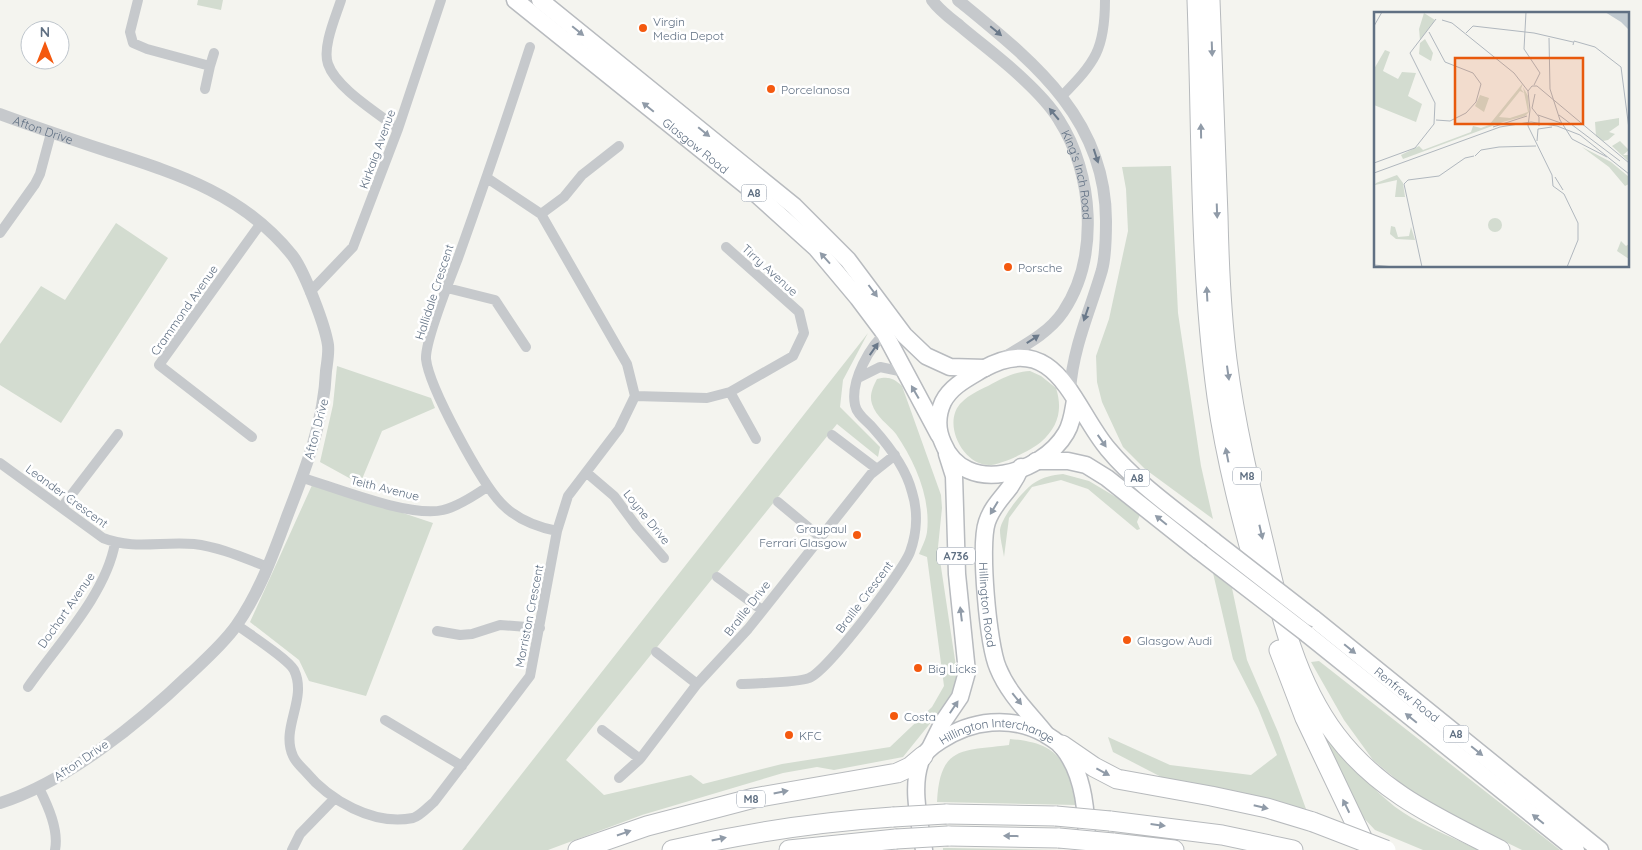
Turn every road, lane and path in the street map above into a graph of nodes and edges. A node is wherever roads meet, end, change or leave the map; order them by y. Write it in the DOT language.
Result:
graph roads {
  1 [pos="138,0"];
  2 [pos="341,0"];
  3 [pos="441,0"];
  4 [pos="514,0"];
  5 [pos="540,0"];
  6 [pos="932,0"];
  7 [pos="958,0"];
  8 [pos="1105,0"];
  9 [pos="1197,0"];
  10 [pos="1210,0"];
  11 [pos="530,47"];
  12 [pos="214,53"];
  13 [pos="210,66"];
  14 [pos="205,89"];
  15 [pos="1062,96"];
  16 [pos="0,114"];
  17 [pos="398,129"];
  18 [pos="51,133"];
  19 [pos="619,146"];
  20 [pos="487,178"];
  21 [pos="541,214"];
  22 [pos="261,223"];
  23 [pos="0,233"];
  24 [pos="726,247"];
  25 [pos="447,288"];
  26 [pos="310,292"];
  27 [pos="891,329"];
  28 [pos="526,347"];
  29 [pos="989,366"];
  30 [pos="904,372"];
  31 [pos="858,378"];
  32 [pos="730,392"];
  33 [pos="1073,395"];
  34 [pos="635,396"];
  35 [pos="118,434"];
  36 [pos="832,435"];
  37 [pos="939,435"];
  38 [pos="252,438"];
  39 [pos="756,438"];
  40 [pos="946,450"];
  41 [pos="895,455"];
  42 [pos="0,463"];
  43 [pos="1028,464"];
  44 [pos="877,469"];
  45 [pos="587,473"];
  46 [pos="303,478"];
  47 [pos="487,487"];
  48 [pos="778,502"];
  49 [pos="62,507"];
  50 [pos="557,531"];
  51 [pos="820,537"];
  52 [pos="115,543"];
  53 [pos="664,558"];
  54 [pos="268,567"];
  55 [pos="717,577"];
  56 [pos="762,610"];
  57 [pos="237,625"];
  58 [pos="540,628"];
  59 [pos="437,631"];
  60 [pos="656,652"];
  61 [pos="697,684"];
  62 [pos="741,684"];
  63 [pos="28,687"];
  64 [pos="385,720"];
  65 [pos="602,730"];
  66 [pos="1054,741"];
  67 [pos="926,752"];
  68 [pos="640,759"];
  69 [pos="462,766"];
  70 [pos="619,778"];
  71 [pos="39,788"];
  72 [pos="334,799"];
  73 [pos="0,803"];
  74 [pos="55,850"];
  75 [pos="292,850"];
  76 [pos="578,850"];
  77 [pos="672,850"];
  78 [pos="789,850"];
  79 [pos="924,850"];
  80 [pos="1087,850"];
  81 [pos="1174,850"];
  82 [pos="1293,850"];
  83 [pos="1368,850"];
  84 [pos="1386,850"];
  85 [pos="1500,850"];
  86 [pos="1576,850"];
  87 [pos="1600,850"];
  1 -- 13 [label="street"];
  2 -- 17 [label="street"];
  3 -- 17 [label="street, Kirkaig Avenue"];
  27 -- 4 [label="main road, Glasgow Road / A8, one-way"];
  5 -- 27 [label="main road, Glasgow Road / A8, one-way"];
  29 -- 6 [label="street, King's Inch Road, one-way"];
  7 -- 15 [label="street, King's Inch Road, one-way"];
  8 -- 15 [label="street"];
  83 -- 9 [label="highway, M8, one-way"];
  10 -- 85 [label="highway, M8, one-way"];
  11 -- 20 [label="street, Hallidale Crescent"];
  12 -- 13 [label="street"];
  13 -- 14 [label="street"];
  15 -- 33 [label="street, King's Inch Road, one-way"];
  16 -- 18 [label="street, Afton Drive"];
  17 -- 26 [label="street, Kirkaig Avenue"];
  18 -- 22 [label="street, Afton Drive"];
  18 -- 23 [label="street"];
  19 -- 21 [label="street"];
  20 -- 21 [label="street"];
  20 -- 25 [label="street, Hallidale Crescent"];
  21 -- 34 [label="street"];
  22 -- 26 [label="street, Afton Drive"];
  22 -- 38 [label="street, Crammond Avenue"];
  24 -- 32 [label="street, Tirry Avenue"];
  25 -- 28 [label="street"];
  25 -- 47 [label="street, Hallidale Crescent"];
  26 -- 46 [label="street, Afton Drive"];
  27 -- 29 [label="main road, Glasgow Road / A8"];
  27 -- 30 [label="main road, Glasgow Road / A8"];
  31 -- 27 [label="street, one-way"];
  29 -- 33 [label="main road"];
  29 -- 37 [label="main road"];
  30 -- 31 [label="street"];
  37 -- 30 [label="main road, Glasgow Road / A8, one-way"];
  31 -- 41 [label="street, Braille Crescent"];
  32 -- 34 [label="street, Tirry Avenue"];
  32 -- 39 [label="street"];
  33 -- 43 [label="main road"];
  33 -- 87 [label="main road, Renfrew Road / A8, one-way, bridge"];
  34 -- 45 [label="street, Morriston Crescent"];
  35 -- 49 [label="street"];
  36 -- 44 [label="street"];
  37 -- 40 [label="main road"];
  40 -- 43 [label="main road"];
  67 -- 40 [label="main road, A736, one-way"];
  41 -- 44 [label="street, Braille Drive"];
  41 -- 62 [label="street, Braille Crescent"];
  42 -- 49 [label="street, Leander Crescent"];
  43 -- 66 [label="main road, Hillington Road / A736, one-way"];
  86 -- 43 [label="main road, Renfrew Road / A8, one-way, bridge"];
  44 -- 51 [label="street, Braille Drive"];
  45 -- 50 [label="street, Morriston Crescent"];
  45 -- 53 [label="street, Loyne Drive"];
  46 -- 47 [label="street, Teith Avenue"];
  46 -- 54 [label="street, Afton Drive"];
  47 -- 50 [label="street, Hallidale Crescent"];
  48 -- 51 [label="street"];
  49 -- 52 [label="street, Leander Crescent"];
  50 -- 58 [label="street, Morriston Crescent"];
  51 -- 56 [label="street, Braille Drive"];
  52 -- 54 [label="street, Leander Crescent"];
  52 -- 63 [label="street, Dochart Avenue"];
  54 -- 57 [label="street, Afton Drive"];
  55 -- 56 [label="street"];
  56 -- 61 [label="street, Braille Drive"];
  57 -- 71 [label="street, Afton Drive"];
  57 -- 72 [label="street, Morriston Crescent"];
  58 -- 59 [label="street"];
  58 -- 69 [label="street, Morriston Crescent"];
  60 -- 61 [label="street"];
  61 -- 68 [label="street, Braille Drive"];
  64 -- 69 [label="street"];
  65 -- 68 [label="street"];
  66 -- 67 [label="main road, Hillington Interchange"];
  66 -- 80 [label="main road, Hillington Interchange / A736"];
  66 -- 84 [label="highway, one-way, bridge"];
  76 -- 67 [label="highway, M8, one-way"];
  67 -- 79 [label="main road, Hillington Interchange / A736"];
  68 -- 70 [label="street, Braille Drive"];
  69 -- 72 [label="street, Morriston Crescent"];
  71 -- 73 [label="street, Afton Drive"];
  71 -- 74 [label="street"];
  72 -- 75 [label="street"];
  77 -- 82 [label="highway, one-way, bridge"];
  81 -- 78 [label="highway, one-way, bridge"];
}
